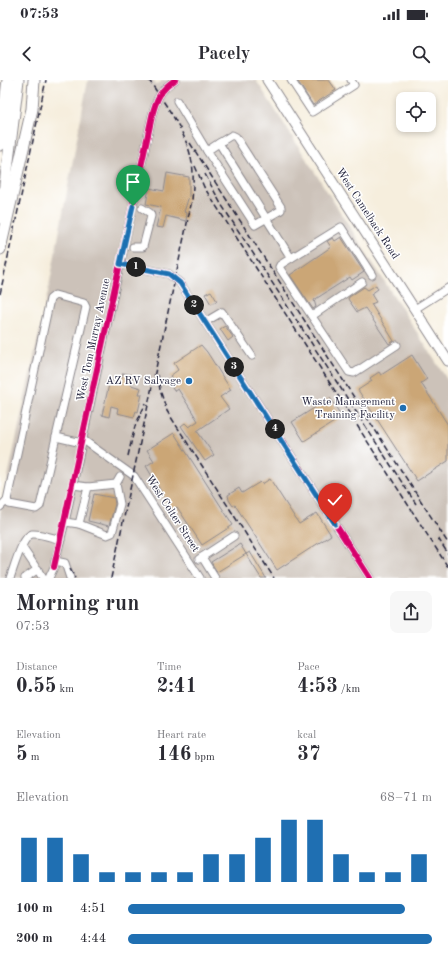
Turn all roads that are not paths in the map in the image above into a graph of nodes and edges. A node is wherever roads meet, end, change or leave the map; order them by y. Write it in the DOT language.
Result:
graph roads {
  1 [pos="8,80"];
  2 [pos="18,80"];
  3 [pos="34,80"];
  4 [pos="176,80"];
  5 [pos="267,80"];
  6 [pos="291,80"];
  7 [pos="351,80"];
  8 [pos="165,83"];
  9 [pos="178,101"];
  10 [pos="219,143"];
  11 [pos="0,145"];
  12 [pos="207,151"];
  13 [pos="142,208"];
  14 [pos="267,219"];
  15 [pos="0,229"];
  16 [pos="133,248"];
  17 [pos="0,249"];
  18 [pos="291,258"];
  19 [pos="120,264"];
  20 [pos="372,275"];
  21 [pos="362,282"];
  22 [pos="448,288"];
  23 [pos="415,310"];
  24 [pos="312,316"];
  25 [pos="205,322"];
  26 [pos="397,345"];
  27 [pos="252,356"];
  28 [pos="448,361"];
  29 [pos="56,437"];
  30 [pos="82,441"];
  31 [pos="73,485"];
  32 [pos="88,487"];
  33 [pos="6,500"];
  34 [pos="0,507"];
  35 [pos="65,522"];
  36 [pos="79,524"];
  37 [pos="234,536"];
  38 [pos="61,540"];
  39 [pos="22,547"];
  40 [pos="55,564"];
  41 [pos="38,569"];
  42 [pos="367,577"];
  43 [pos="10,578"];
  44 [pos="25,578"];
  45 [pos="43,578"];
  46 [pos="48,578"];
  47 [pos="53,578"];
  48 [pos="70,578"];
  49 [pos="200,578"];
  50 [pos="215,578"];
  1 -- 11 [label="highway"];
  2 -- 15 [label="highway"];
  3 -- 17 [label="highway"];
  4 -- 8 [label="street"];
  5 -- 23 [label="main road, West Camelback Road"];
  6 -- 7 [label="street"];
  8 -- 19 [label="street, West Tom Murray Avenue"];
  9 -- 12 [label="street"];
  10 -- 12 [label="street"];
  10 -- 14 [label="street"];
  10 -- 14 [label="street"];
  12 -- 14 [label="street"];
  13 -- 16 [label="street"];
  14 -- 18 [label="street"];
  18 -- 20 [label="street"];
  18 -- 24 [label="street"];
  19 -- 25 [label="street"];
  19 -- 30 [label="street, West Tom Murray Avenue"];
  21 -- 24 [label="street"];
  22 -- 23 [label="street"];
  23 -- 28 [label="main road, West Camelback Road"];
  24 -- 26 [label="street"];
  25 -- 27 [label="street"];
  25 -- 42 [label="street"];
  29 -- 30 [label="street"];
  29 -- 33 [label="street"];
  29 -- 33 [label="street"];
  30 -- 31 [label="street, West Tom Murray Avenue"];
  30 -- 49 [label="street, West Colter Street"];
  31 -- 32 [label="street"];
  31 -- 35 [label="street, West Tom Murray Avenue"];
  32 -- 36 [label="street"];
  32 -- 36 [label="street"];
  33 -- 34 [label="street"];
  35 -- 36 [label="street"];
  35 -- 38 [label="street, West Tom Murray Avenue"];
  37 -- 50 [label="street"];
  38 -- 39 [label="street"];
  38 -- 40 [label="street, West Tom Murray Avenue"];
  39 -- 41 [label="street"];
  39 -- 43 [label="street"];
  40 -- 46 [label="street"];
  40 -- 47 [label="street"];
  40 -- 48 [label="street"];
  41 -- 44 [label="street"];
  41 -- 45 [label="street"];
}
